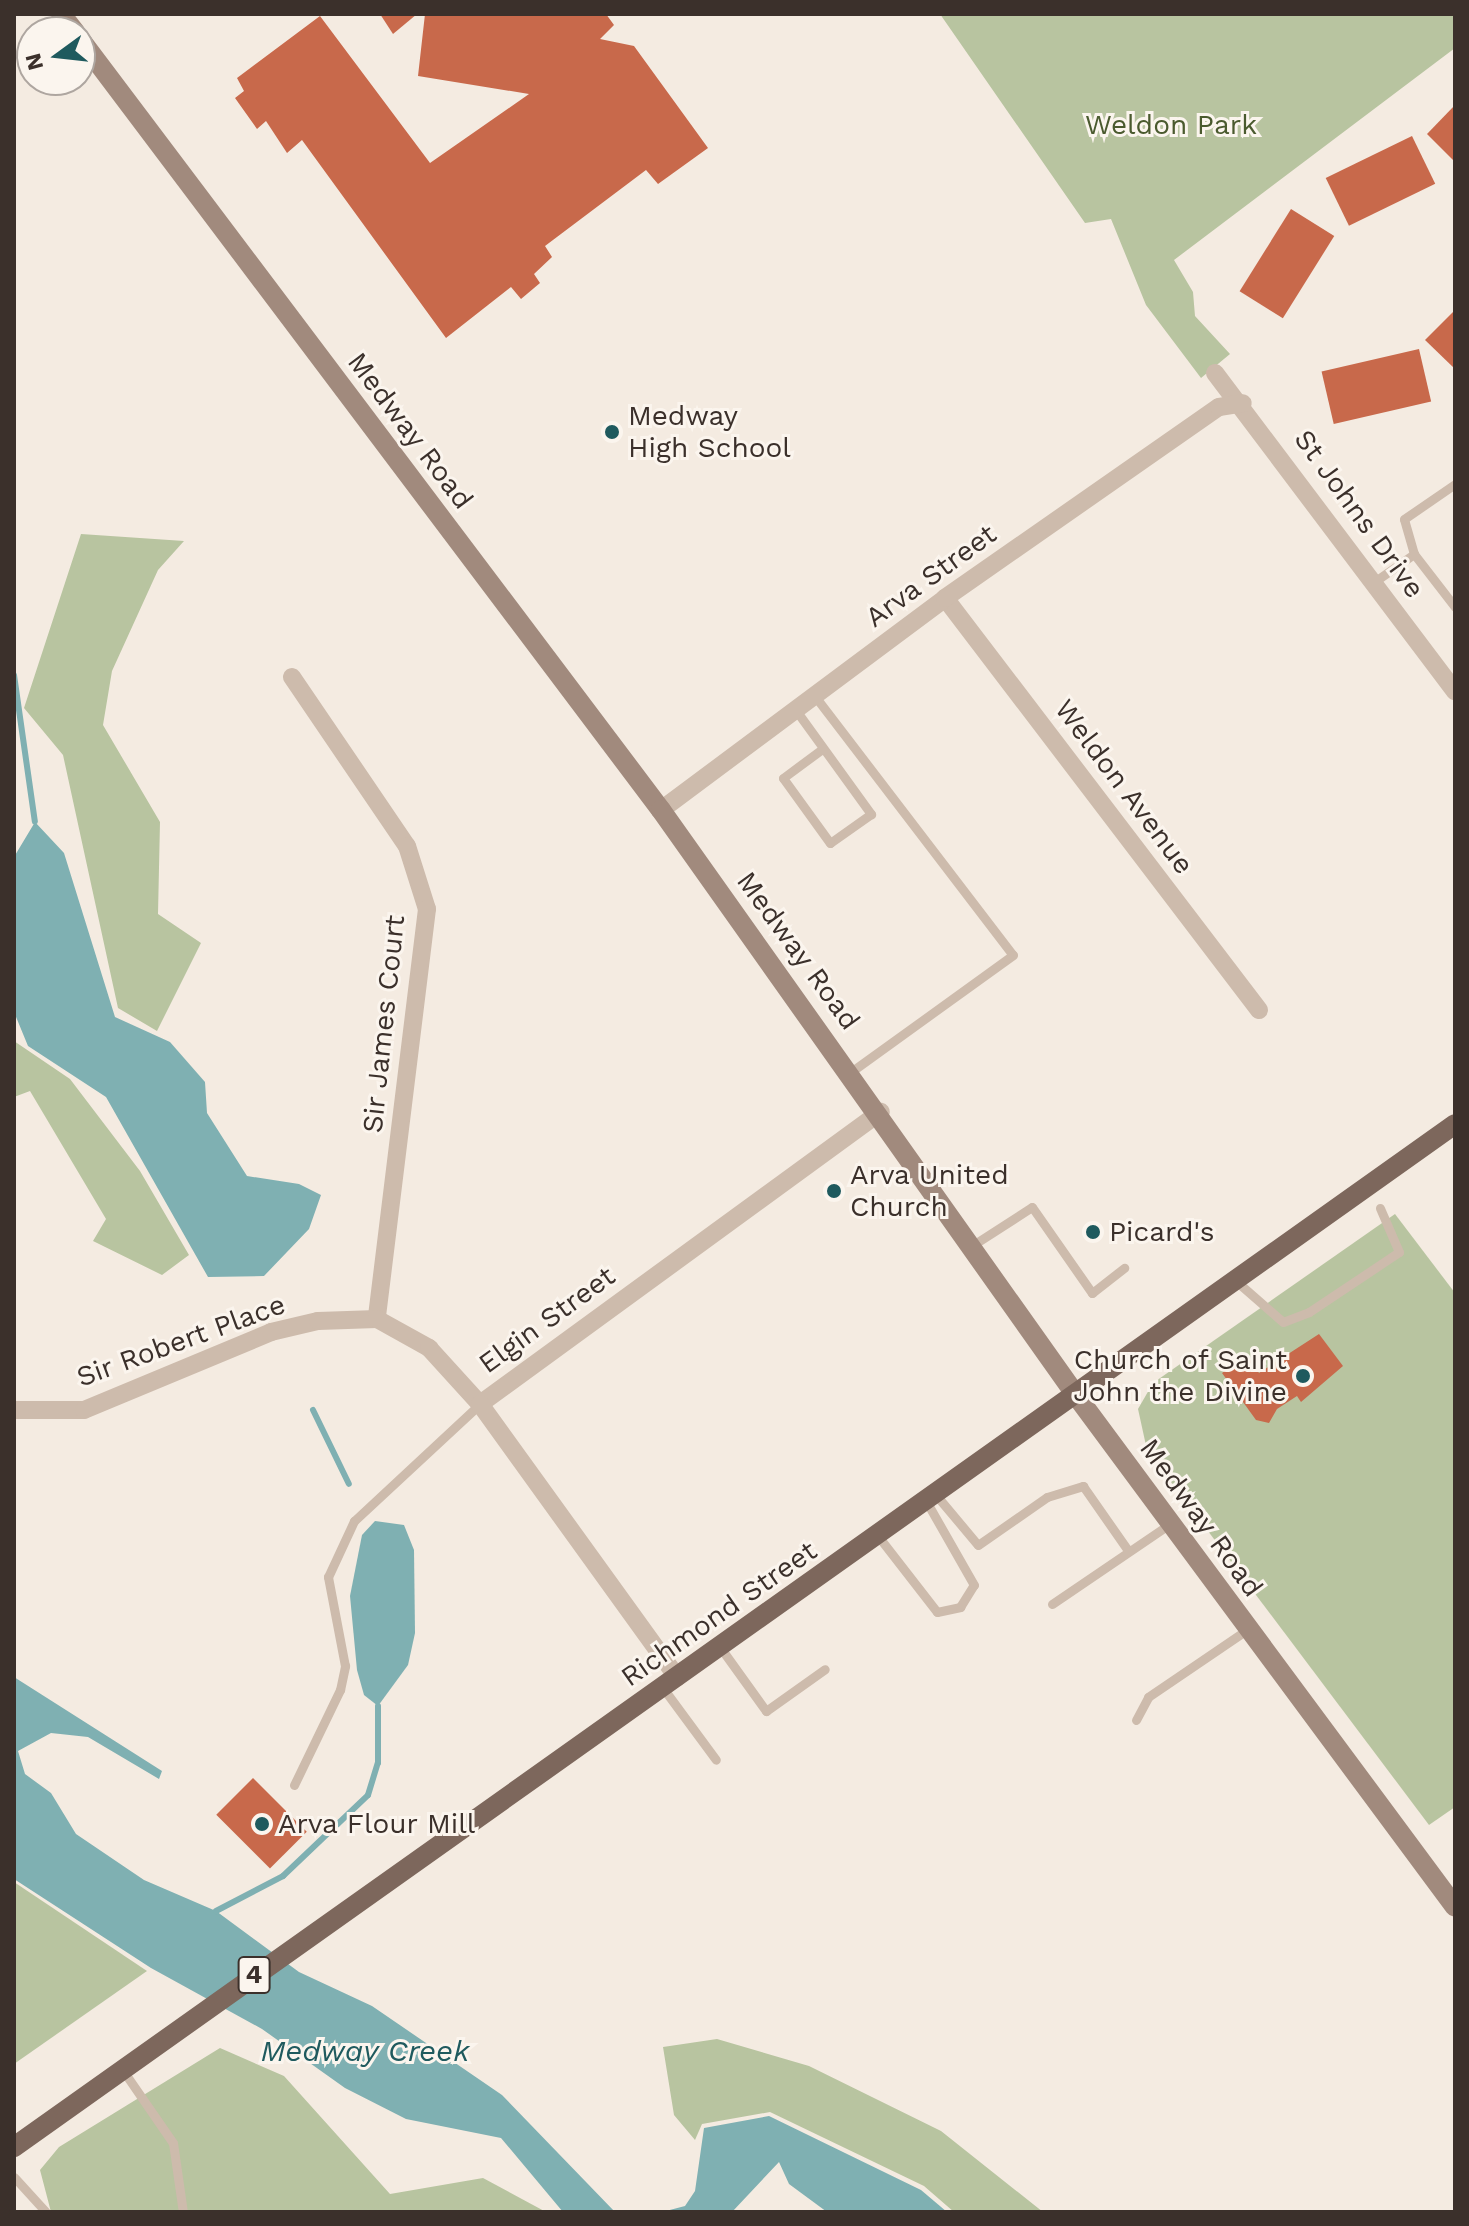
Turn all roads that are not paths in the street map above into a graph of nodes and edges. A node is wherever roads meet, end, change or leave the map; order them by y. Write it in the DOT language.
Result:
graph roads {
  1 [pos="96,60"];
  2 [pos="1215,373"];
  3 [pos="1243,403"];
  4 [pos="1455,484"];
  5 [pos="1414,554"];
  6 [pos="1374,582"];
  7 [pos="945,598"];
  8 [pos="1455,607"];
  9 [pos="292,677"];
  10 [pos="1455,692"];
  11 [pos="814,695"];
  12 [pos="795,709"];
  13 [pos="822,749"];
  14 [pos="661,810"];
  15 [pos="1259,1010"];
  16 [pos="851,1072"];
  17 [pos="881,1112"];
  18 [pos="1455,1124"];
  19 [pos="1380,1208"];
  20 [pos="973,1245"];
  21 [pos="1124,1268"];
  22 [pos="1236,1281"];
  23 [pos="377,1319"];
  24 [pos="1078,1398"];
  25 [pos="480,1404"];
  26 [pos="14,1410"];
  27 [pos="931,1498"];
  28 [pos="1171,1523"];
  29 [pos="878,1536"];
  30 [pos="1127,1549"];
  31 [pos="1052,1604"];
  32 [pos="1248,1629"];
  33 [pos="720,1647"];
  34 [pos="825,1669"];
  35 [pos="670,1682"];
  36 [pos="1136,1720"];
  37 [pos="716,1760"];
  38 [pos="294,1785"];
  39 [pos="1455,1907"];
  40 [pos="122,2069"];
  41 [pos="14,2147"];
  42 [pos="14,2177"];
  43 [pos="46,2212"];
  44 [pos="183,2212"];
  1 -- 14 [label="main road, Medway Road"];
  2 -- 3 [label="street, St Johns Drive"];
  3 -- 6 [label="street, St Johns Drive"];
  3 -- 7 [label="street, Arva Street"];
  4 -- 5 [label="lane"];
  5 -- 6 [label="lane"];
  5 -- 8 [label="lane"];
  6 -- 10 [label="street, St Johns Drive"];
  7 -- 11 [label="street, Arva Street"];
  7 -- 15 [label="street, Weldon Avenue"];
  9 -- 23 [label="street, Sir James Court"];
  11 -- 12 [label="street, Arva Street"];
  11 -- 16 [label="lane"];
  12 -- 13 [label="lane"];
  12 -- 14 [label="street, Arva Street"];
  13 -- 13 [label="lane"];
  14 -- 16 [label="main road, Medway Road"];
  16 -- 17 [label="main road, Medway Road"];
  17 -- 20 [label="main road, Medway Road"];
  17 -- 25 [label="street, Elgin Street"];
  18 -- 22 [label="main road, Richmond Street"];
  19 -- 22 [label="lane"];
  20 -- 21 [label="lane"];
  20 -- 24 [label="main road, Medway Road"];
  22 -- 24 [label="main road, Richmond Street"];
  23 -- 25 [label="street"];
  23 -- 26 [label="street, Sir Robert Place"];
  24 -- 27 [label="main road, Richmond Street"];
  24 -- 28 [label="main road, Medway Road"];
  25 -- 35 [label="street, Elgin Street"];
  25 -- 38 [label="lane"];
  27 -- 29 [label="main road, Richmond Street"];
  27 -- 29 [label="lane"];
  27 -- 30 [label="lane"];
  28 -- 30 [label="lane"];
  28 -- 32 [label="main road, Medway Road"];
  29 -- 33 [label="main road, Richmond Street"];
  30 -- 31 [label="lane"];
  32 -- 36 [label="lane"];
  32 -- 39 [label="main road, Medway Road"];
  33 -- 34 [label="lane"];
  33 -- 35 [label="main road, Richmond Street"];
  35 -- 37 [label="lane"];
  35 -- 40 [label="main road, Richmond Street / 4"];
  40 -- 41 [label="main road, Richmond Street / 4"];
  40 -- 44 [label="lane"];
  42 -- 43 [label="lane"];
}
